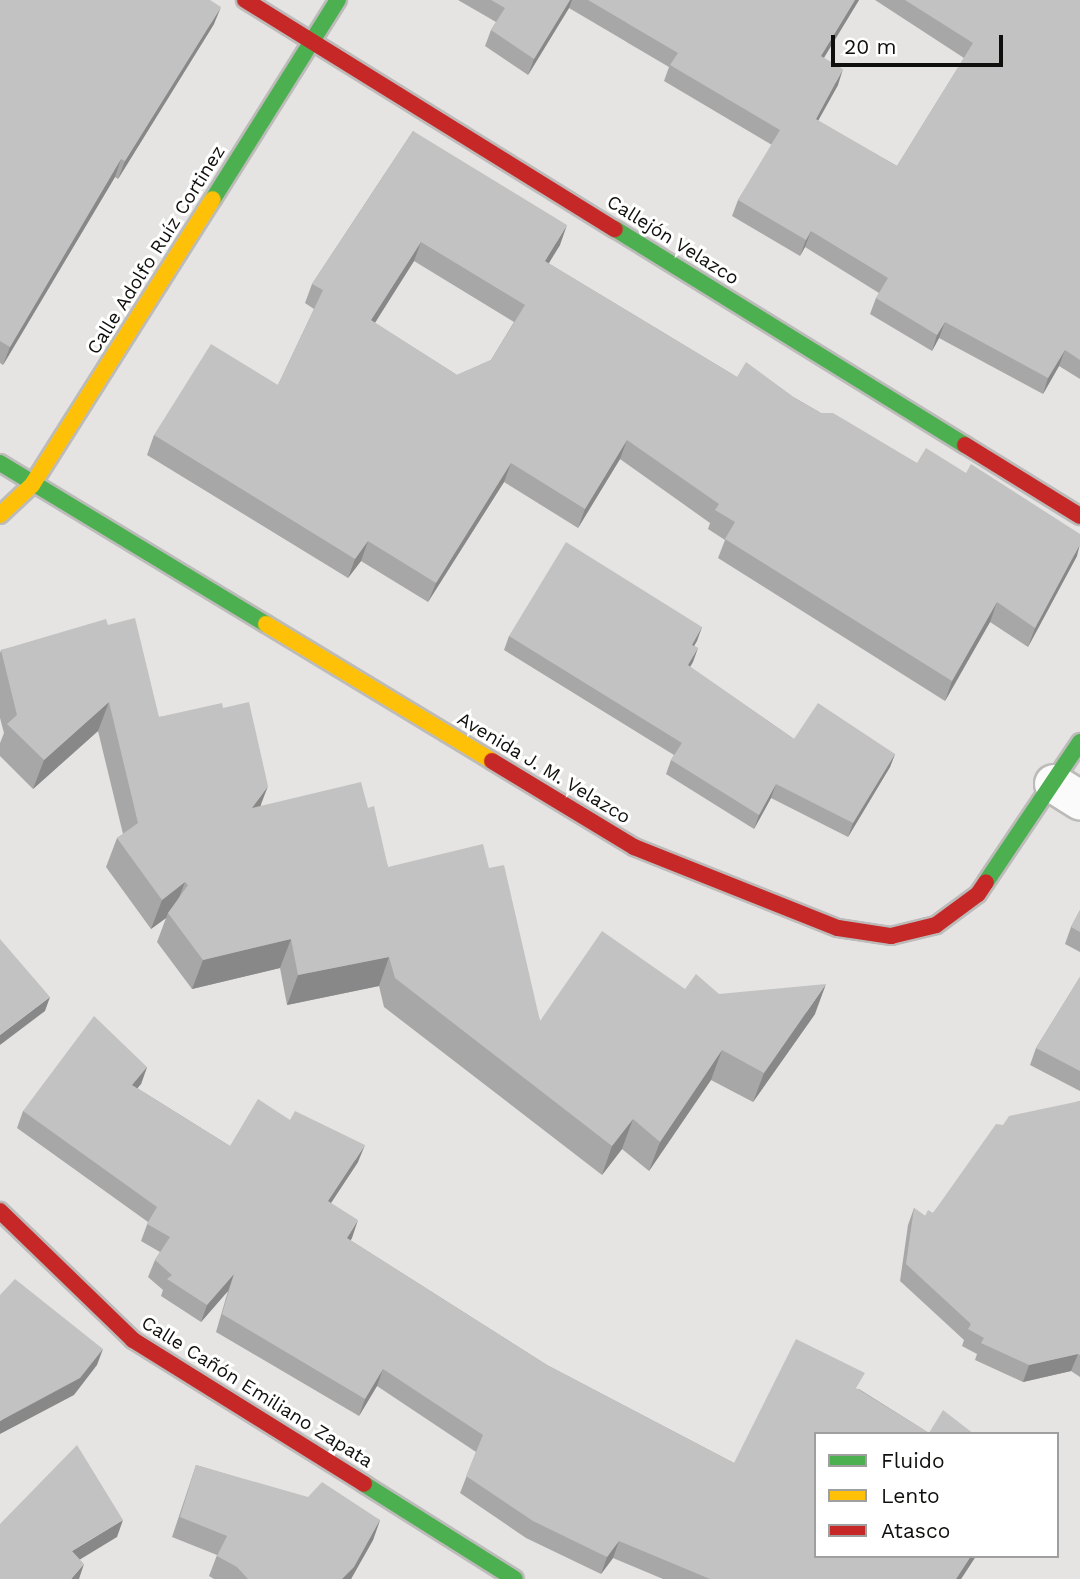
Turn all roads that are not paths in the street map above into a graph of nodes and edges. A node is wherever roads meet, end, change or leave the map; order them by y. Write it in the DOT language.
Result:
graph roads {
  1 [pos="245,0"];
  2 [pos="338,0"];
  3 [pos="312,42"];
  4 [pos="0,463"];
  5 [pos="32,485"];
  6 [pos="0,515"];
  7 [pos="1080,516"];
  8 [pos="1080,742"];
  9 [pos="1067,792"];
  10 [pos="0,1211"];
  11 [pos="515,1579"];
  1 -- 3 [label="street, Callejón Velazco"];
  2 -- 3 [label="street, Calle Adolfo Ruíz Cortinez"];
  3 -- 5 [label="street, Calle Adolfo Ruíz Cortinez"];
  3 -- 7 [label="street, Callejón Velazco"];
  4 -- 5 [label="street, Avenida J. M. Velazco"];
  5 -- 6 [label="street, Calle Adolfo Ruíz Cortinez"];
  5 -- 9 [label="street, Avenida J. M. Velazco"];
  8 -- 9 [label="street, Avenida J. M. Velazco"];
  10 -- 11 [label="street, Calle Cañón Emiliano Zapata"];
}
